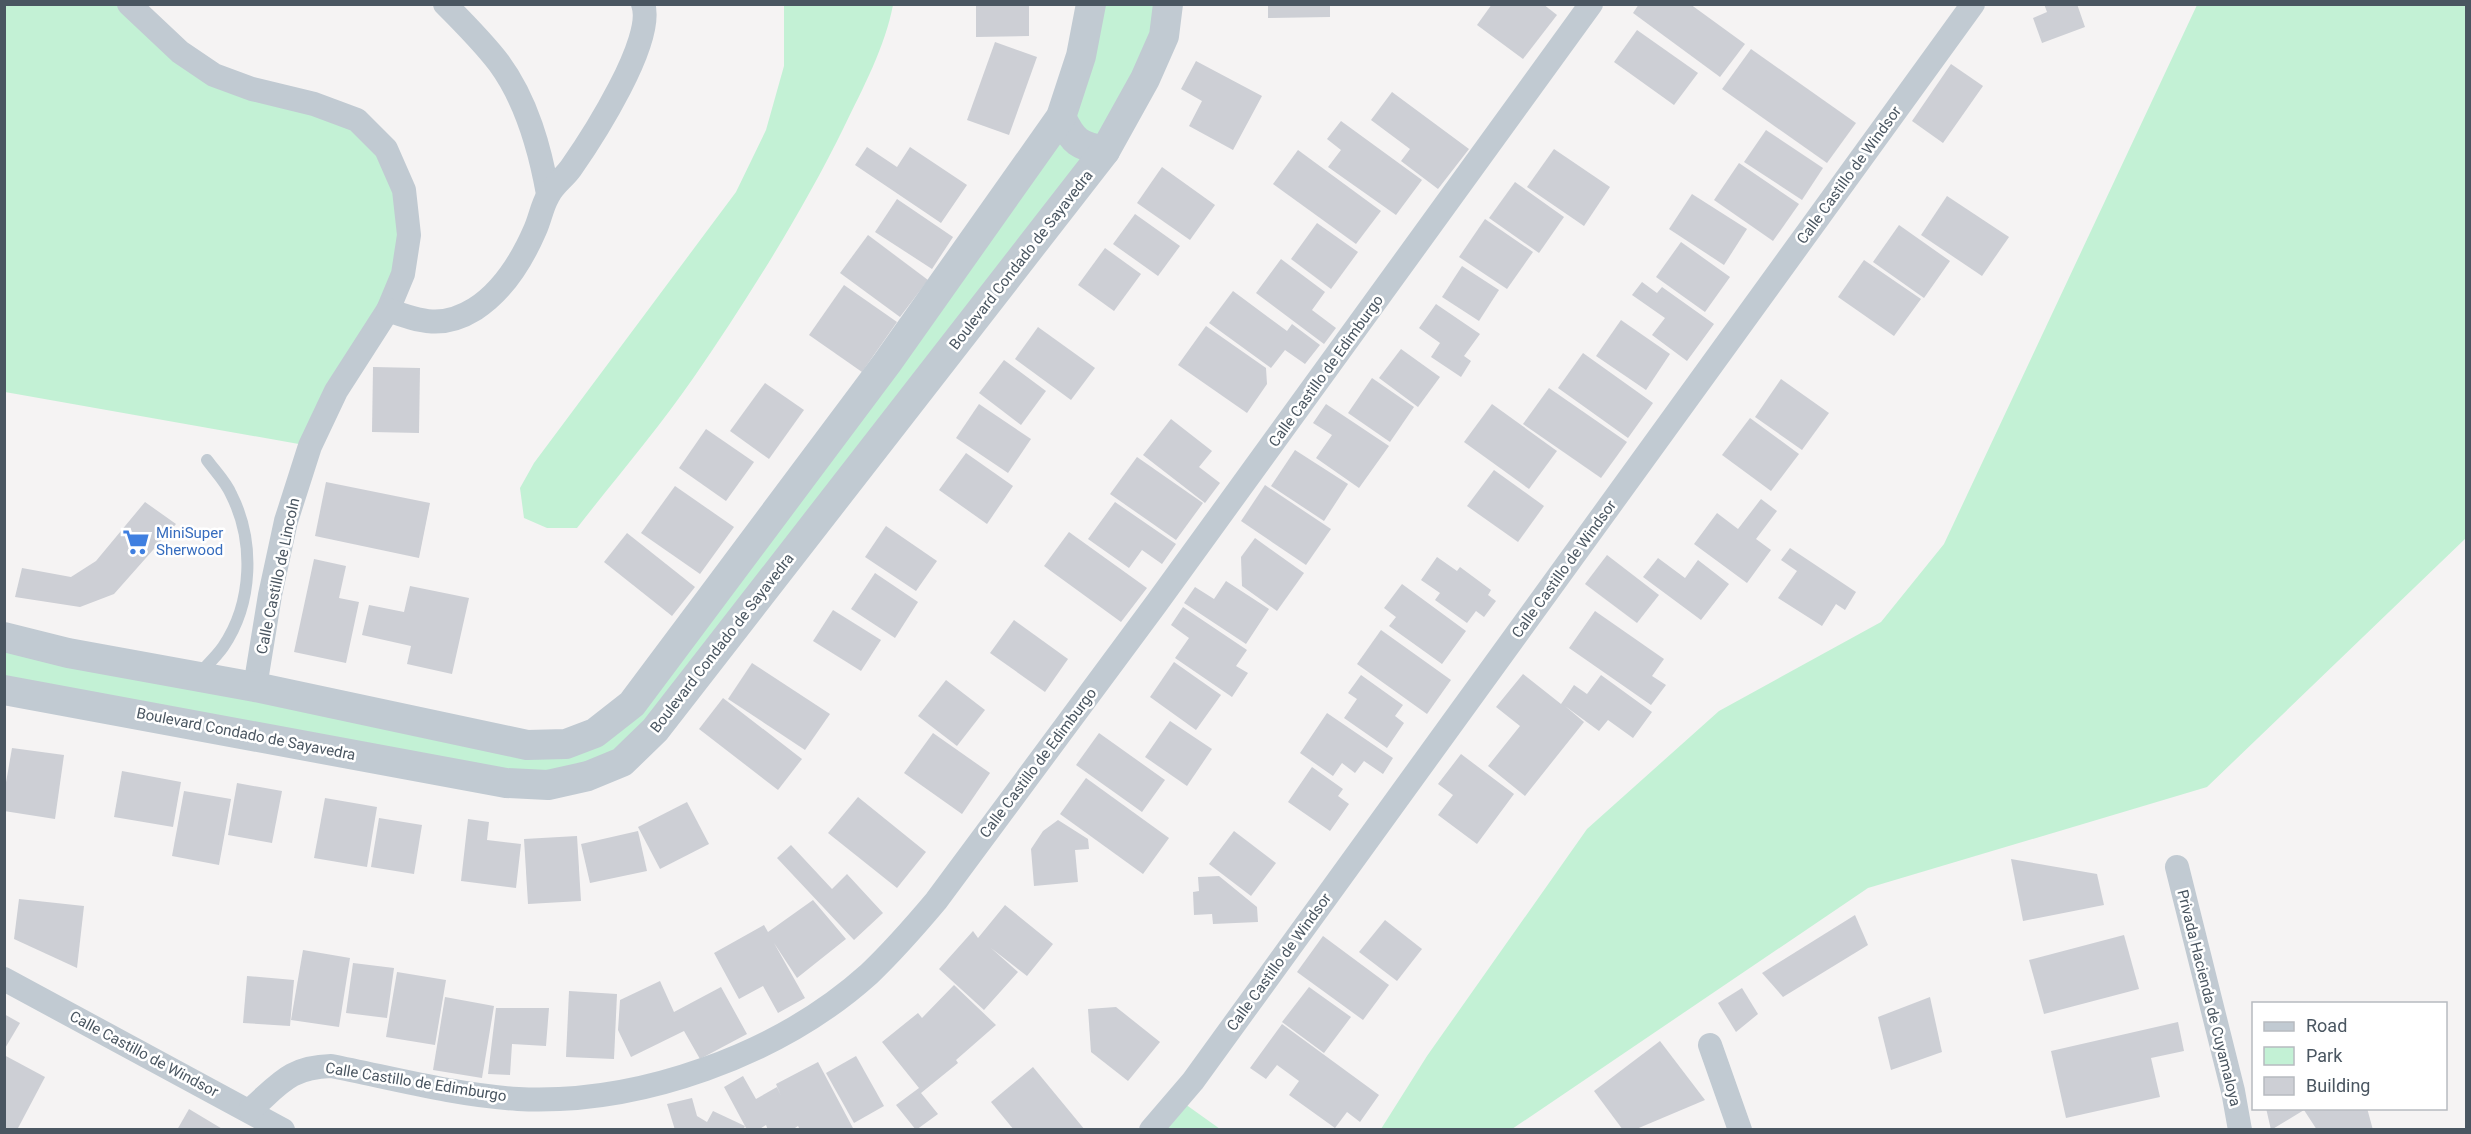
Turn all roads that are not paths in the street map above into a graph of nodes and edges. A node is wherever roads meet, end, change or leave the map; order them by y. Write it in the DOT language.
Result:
graph roads {
  1 [pos="446,4"];
  2 [pos="643,4"];
  3 [pos="1091,4"];
  4 [pos="1168,4"];
  5 [pos="1591,4"];
  6 [pos="1973,4"];
  7 [pos="132,6"];
  8 [pos="1061,117"];
  9 [pos="1105,152"];
  10 [pos="548,194"];
  11 [pos="388,310"];
  12 [pos="207,460"];
  13 [pos="4,637"];
  14 [pos="68,653"];
  15 [pos="196,677"];
  16 [pos="255,687"];
  17 [pos="4,690"];
  18 [pos="54,699"];
  19 [pos="2177,867"];
  20 [pos="4,979"];
  21 [pos="1710,1045"];
  22 [pos="250,1110"];
  23 [pos="284,1130"];
  24 [pos="1151,1130"];
  25 [pos="1740,1130"];
  26 [pos="2240,1130"];
  1 -- 10 [label="street"];
  2 -- 10 [label="street"];
  3 -- 8 [label="street"];
  4 -- 9 [label="street, Boulevard Condado de Sayavedra"];
  5 -- 22 [label="street, Calle Castillo de Edimburgo"];
  6 -- 24 [label="street, Calle Castillo de Windsor"];
  7 -- 11 [label="street, Calle Castillo de Lincoln"];
  8 -- 9 [label="street"];
  8 -- 16 [label="street"];
  9 -- 18 [label="street, Boulevard Condado de Sayavedra"];
  10 -- 11 [label="street"];
  11 -- 16 [label="street, Calle Castillo de Lincoln"];
  12 -- 15 [label="lane"];
  13 -- 14 [label="street"];
  14 -- 15 [label="street"];
  14 -- 18 [label="street"];
  15 -- 16 [label="street"];
  17 -- 18 [label="street, Boulevard Condado de Sayavedra"];
  19 -- 26 [label="street, Privada Hacienda de Cuyamaloya"];
  20 -- 22 [label="street, Calle Castillo de Windsor"];
  21 -- 25 [label="street"];
  22 -- 23 [label="street, Calle Castillo de Windsor"];
}
